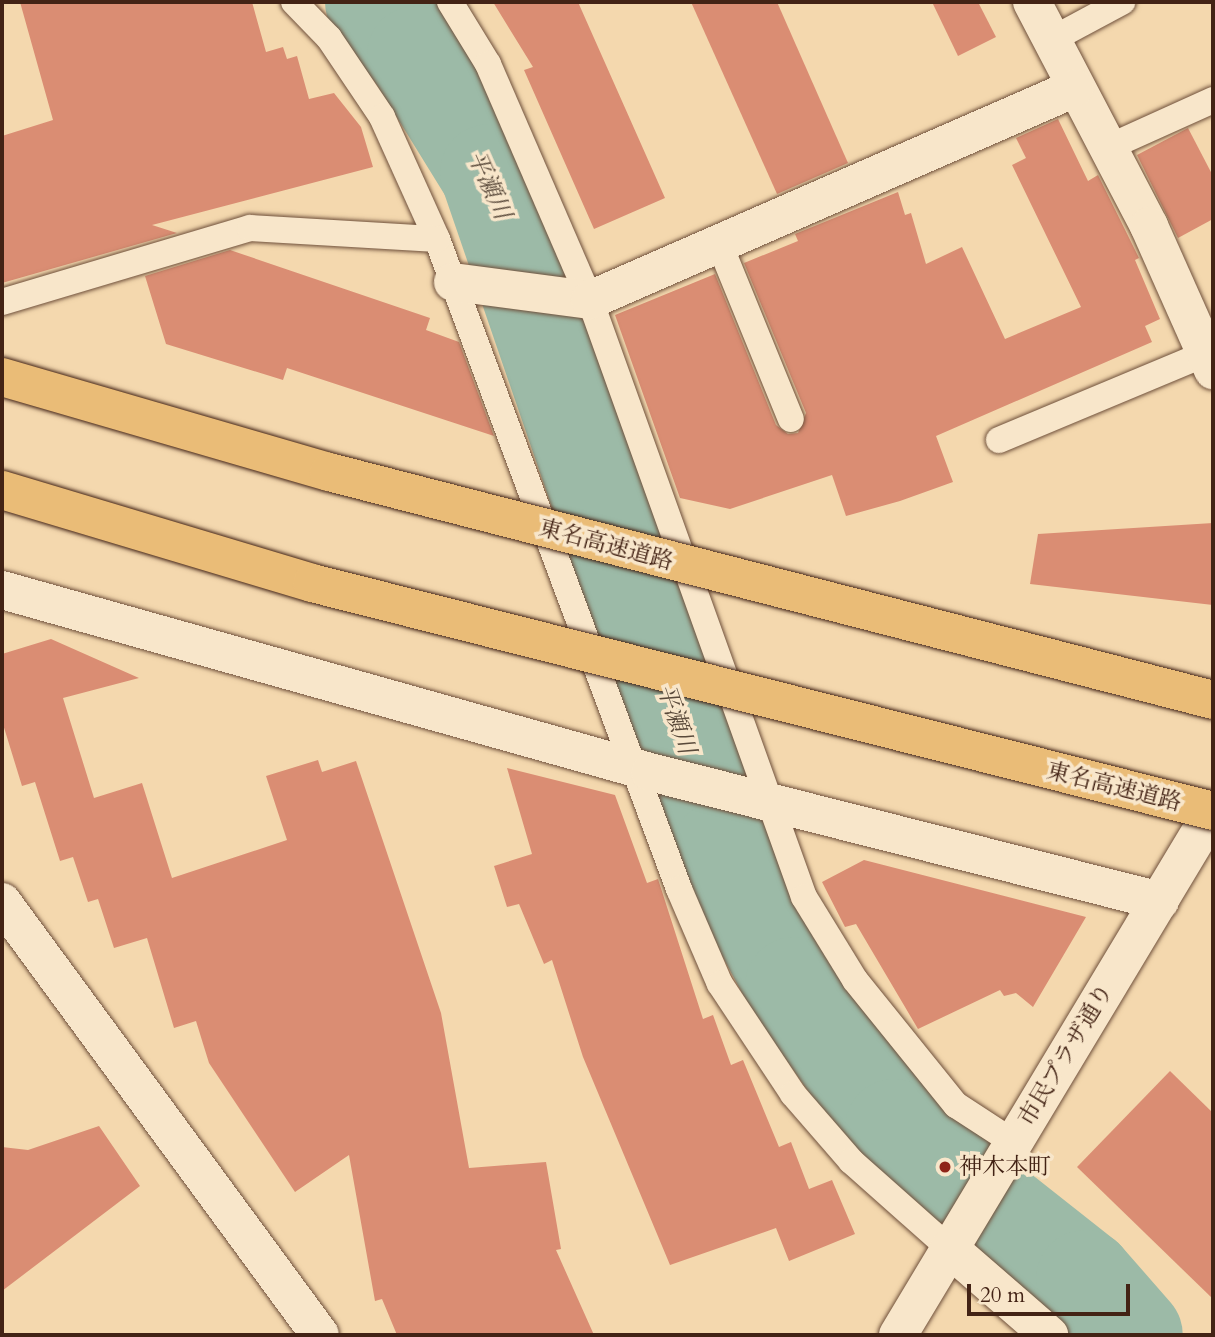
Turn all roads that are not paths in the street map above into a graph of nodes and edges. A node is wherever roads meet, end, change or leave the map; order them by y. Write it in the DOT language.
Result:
graph roads {
  1 [pos="295,2"];
  2 [pos="450,2"];
  3 [pos="1032,2"];
  4 [pos="1122,2"];
  5 [pos="1051,40"];
  6 [pos="1075,88"];
  7 [pos="1213,100"];
  8 [pos="1109,147"];
  9 [pos="438,239"];
  10 [pos="719,243"];
  11 [pos="466,285"];
  12 [pos="590,300"];
  13 [pos="2,302"];
  14 [pos="1210,361"];
  15 [pos="2,377"];
  16 [pos="791,419"];
  17 [pos="999,440"];
  18 [pos="2,491"];
  19 [pos="2,590"];
  20 [pos="1213,700"];
  21 [pos="644,770"];
  22 [pos="772,802"];
  23 [pos="1213,811"];
  24 [pos="1160,901"];
  25 [pos="2,902"];
  26 [pos="1009,1149"];
  27 [pos="953,1241"];
  28 [pos="320,1335"];
  29 [pos="898,1335"];
  30 [pos="1049,1335"];
  1 -- 9 [label="lane"];
  2 -- 12 [label="lane"];
  3 -- 5 [label="street"];
  4 -- 5 [label="lane"];
  5 -- 6 [label="street"];
  6 -- 8 [label="street"];
  6 -- 10 [label="street"];
  7 -- 8 [label="lane"];
  8 -- 14 [label="street"];
  9 -- 11 [label="lane"];
  9 -- 13 [label="lane"];
  10 -- 12 [label="street"];
  10 -- 16 [label="lane"];
  11 -- 12 [label="street"];
  11 -- 21 [label="lane"];
  12 -- 22 [label="lane"];
  14 -- 17 [label="lane"];
  15 -- 20 [label="highway, 東名高速道路, bridge"];
  18 -- 23 [label="highway, 東名高速道路, bridge"];
  19 -- 21 [label="street"];
  21 -- 22 [label="street"];
  21 -- 27 [label="lane"];
  22 -- 24 [label="street"];
  22 -- 26 [label="lane"];
  23 -- 24 [label="street, 市民プラザ通り"];
  24 -- 26 [label="street, 市民プラザ通り"];
  25 -- 28 [label="street"];
  26 -- 27 [label="street, 市民プラザ通り"];
  27 -- 29 [label="street, 市民プラザ通り"];
  27 -- 30 [label="street"];
}
